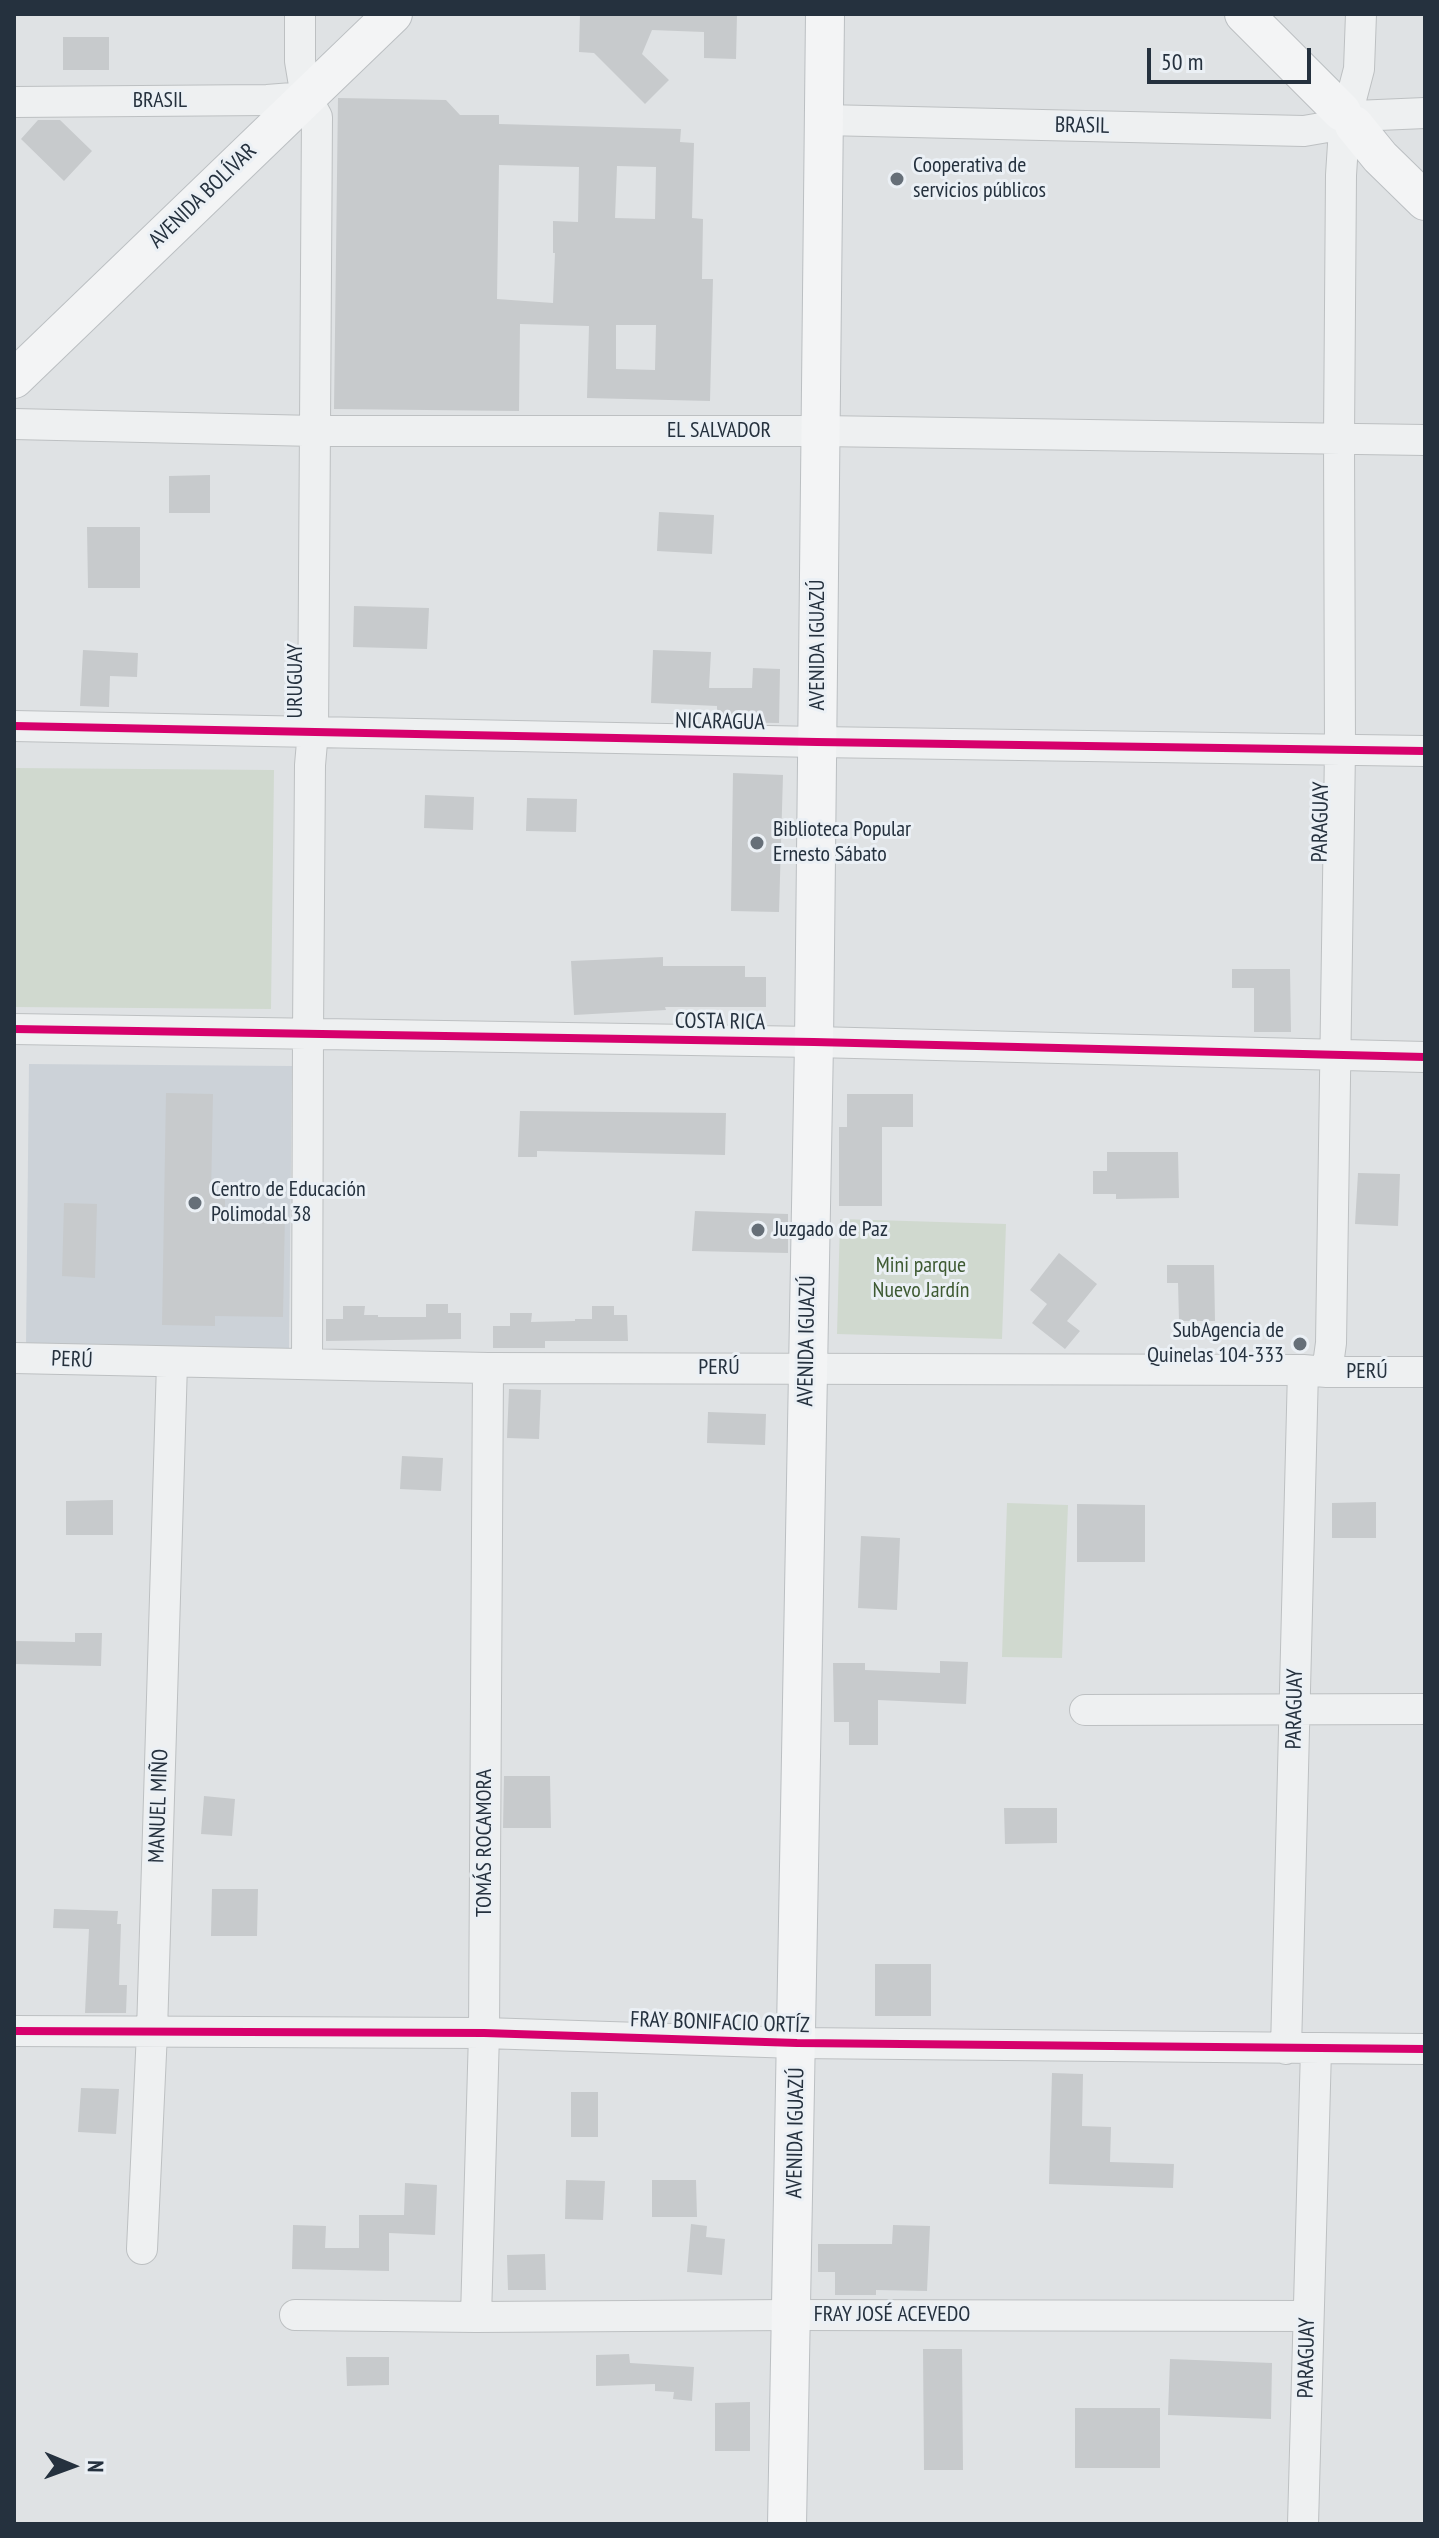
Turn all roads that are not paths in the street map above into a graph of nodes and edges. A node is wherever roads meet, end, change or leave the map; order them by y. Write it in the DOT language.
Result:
graph roads {
  1 [pos="300,14"];
  2 [pos="393,14"];
  3 [pos="825,14"];
  4 [pos="1244,14"];
  5 [pos="1361,14"];
  6 [pos="306,97"];
  7 [pos="14,102"];
  8 [pos="1425,113"];
  9 [pos="824,120"];
  10 [pos="1347,120"];
  11 [pos="1425,201"];
  12 [pos="14,379"];
  13 [pos="14,424"];
  14 [pos="315,431"];
  15 [pos="820,431"];
  16 [pos="1339,438"];
  17 [pos="1425,440"];
  18 [pos="14,726"];
  19 [pos="313,731"];
  20 [pos="817,742"];
  21 [pos="1340,749"];
  22 [pos="1425,751"];
  23 [pos="14,1029"];
  24 [pos="308,1033"];
  25 [pos="814,1042"];
  26 [pos="1335,1056"];
  27 [pos="1425,1057"];
  28 [pos="14,1358"];
  29 [pos="172,1363"];
  30 [pos="307,1363"];
  31 [pos="488,1368"];
  32 [pos="806,1368"];
  33 [pos="1315,1371"];
  34 [pos="1425,1372"];
  35 [pos="1425,1709"];
  36 [pos="1085,1710"];
  37 [pos="1295,1710"];
  38 [pos="14,2031"];
  39 [pos="152,2032"];
  40 [pos="484,2033"];
  41 [pos="797,2043"];
  42 [pos="1301,2049"];
  43 [pos="1425,2049"];
  44 [pos="142,2249"];
  45 [pos="295,2315"];
  46 [pos="792,2315"];
  47 [pos="1308,2316"];
  48 [pos="476,2317"];
  49 [pos="787,2524"];
  50 [pos="1303,2524"];
  1 -- 6 [label="street, URUGUAY"];
  2 -- 6 [label="main road, AVENIDA BOLÍVAR"];
  3 -- 9 [label="main road, AVENIDA IGUAZÚ"];
  4 -- 10 [label="main road"];
  5 -- 10 [label="street, PARAGUAY"];
  6 -- 7 [label="street, BRASIL"];
  6 -- 12 [label="main road, AVENIDA BOLÍVAR"];
  6 -- 14 [label="street, URUGUAY"];
  8 -- 10 [label="street, BRASIL"];
  9 -- 10 [label="street, BRASIL"];
  9 -- 15 [label="main road, AVENIDA IGUAZÚ"];
  10 -- 11 [label="main road"];
  10 -- 16 [label="street, PARAGUAY"];
  13 -- 14 [label="street, EL SALVADOR"];
  14 -- 15 [label="street, EL SALVADOR"];
  14 -- 19 [label="street, URUGUAY"];
  15 -- 16 [label="street, EL SALVADOR"];
  15 -- 20 [label="main road, AVENIDA IGUAZÚ"];
  16 -- 17 [label="street, EL SALVADOR"];
  16 -- 21 [label="street, PARAGUAY"];
  18 -- 19 [label="street, NICARAGUA"];
  19 -- 20 [label="street, NICARAGUA"];
  19 -- 24 [label="street, URUGUAY"];
  20 -- 21 [label="street, NICARAGUA"];
  20 -- 25 [label="main road, AVENIDA IGUAZÚ"];
  21 -- 22 [label="street, NICARAGUA"];
  21 -- 26 [label="street, PARAGUAY"];
  23 -- 24 [label="street, COSTA RICA"];
  24 -- 25 [label="street, COSTA RICA"];
  24 -- 30 [label="street, URUGUAY"];
  25 -- 26 [label="street, COSTA RICA"];
  25 -- 32 [label="main road, AVENIDA IGUAZÚ"];
  26 -- 27 [label="street, COSTA RICA"];
  26 -- 33 [label="street, PARAGUAY"];
  28 -- 29 [label="street, PERÚ"];
  29 -- 30 [label="street, PERÚ"];
  29 -- 39 [label="street, MANUEL MIÑO"];
  30 -- 31 [label="street, PERÚ"];
  31 -- 32 [label="street, PERÚ"];
  31 -- 40 [label="street, TOMÁS ROCAMORA"];
  32 -- 33 [label="street, PERÚ"];
  32 -- 41 [label="main road, AVENIDA IGUAZÚ"];
  33 -- 34 [label="street, PERÚ"];
  33 -- 37 [label="street, PARAGUAY"];
  35 -- 37 [label="street"];
  36 -- 37 [label="street"];
  37 -- 42 [label="street, PARAGUAY"];
  38 -- 39 [label="street, FRAY BONIFACIO ORTÍZ"];
  39 -- 40 [label="street, FRAY BONIFACIO ORTÍZ"];
  39 -- 44 [label="street, MANUEL MIÑO"];
  40 -- 41 [label="street, FRAY BONIFACIO ORTÍZ"];
  40 -- 48 [label="street, TOMÁS ROCAMORA"];
  41 -- 42 [label="street, FRAY BONIFACIO ORTÍZ"];
  41 -- 46 [label="main road, AVENIDA IGUAZÚ"];
  42 -- 43 [label="street, FRAY BONIFACIO ORTÍZ"];
  42 -- 47 [label="street, PARAGUAY"];
  45 -- 48 [label="street, FRAY JOSÉ ACEVEDO"];
  46 -- 47 [label="street, FRAY JOSÉ ACEVEDO"];
  46 -- 48 [label="street, FRAY JOSÉ ACEVEDO"];
  46 -- 49 [label="main road, AVENIDA IGUAZÚ"];
  47 -- 50 [label="street, PARAGUAY"];
}
